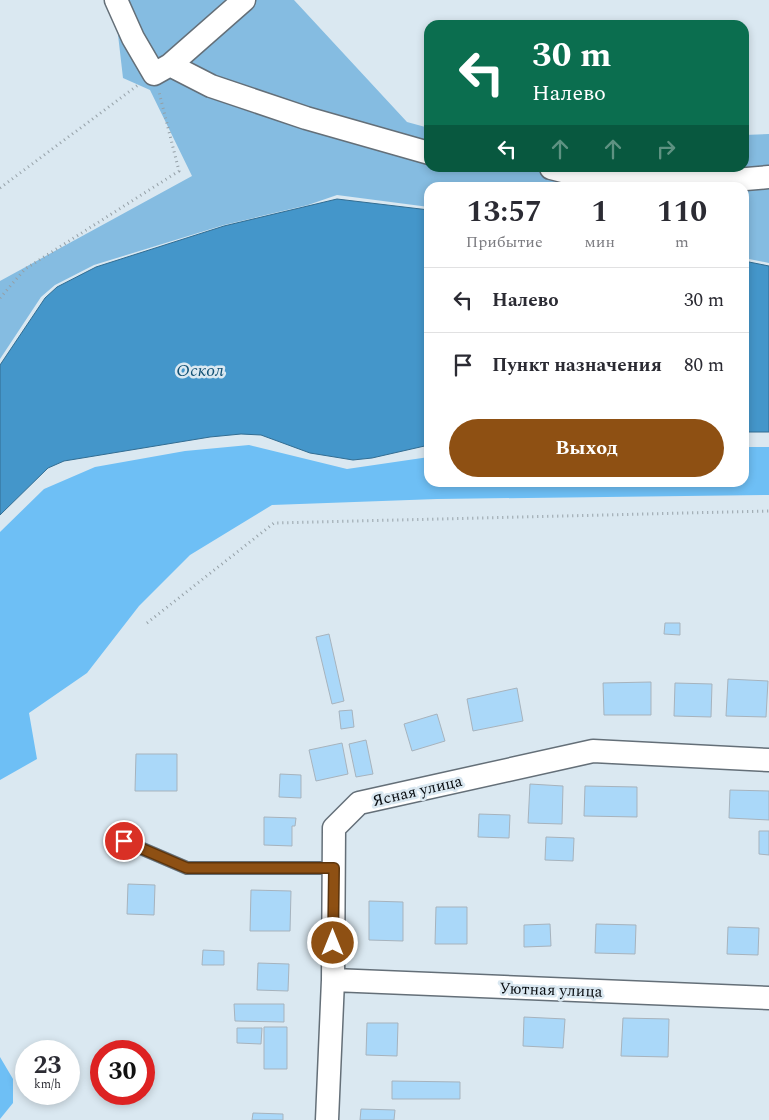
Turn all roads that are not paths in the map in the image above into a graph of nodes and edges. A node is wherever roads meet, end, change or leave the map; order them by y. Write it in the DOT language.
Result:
graph roads {
  1 [pos="116,0"];
  2 [pos="244,0"];
  3 [pos="162,69"];
  4 [pos="424,151"];
  5 [pos="567,172"];
  6 [pos="769,177"];
  7 [pos="606,182"];
  8 [pos="711,182"];
  9 [pos="769,760"];
  10 [pos="124,841"];
  11 [pos="334,868"];
  12 [pos="333,980"];
  13 [pos="769,998"];
  14 [pos="327,1120"];
  1 -- 3 [label="street"];
  2 -- 3 [label="street"];
  3 -- 4 [label="street"];
  5 -- 7 [label="street"];
  6 -- 8 [label="street"];
  9 -- 11 [label="street, Ясная улица"];
  10 -- 11 [label="lane"];
  11 -- 12 [label="street, Ясная улица"];
  12 -- 13 [label="street, Уютная улица"];
  12 -- 14 [label="street, Ясная улица"];
}
